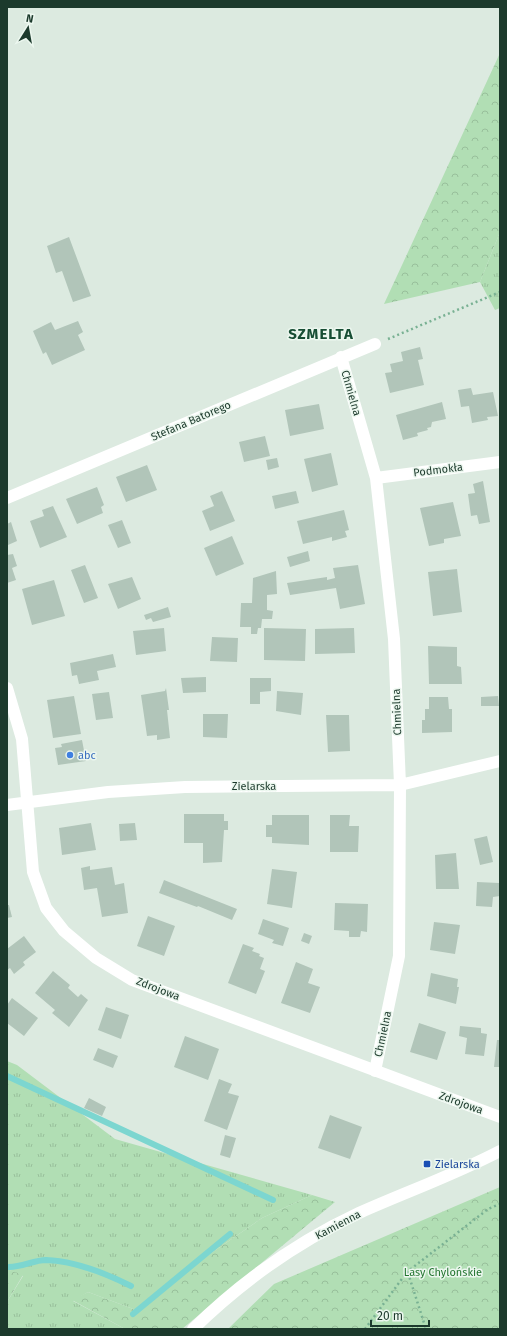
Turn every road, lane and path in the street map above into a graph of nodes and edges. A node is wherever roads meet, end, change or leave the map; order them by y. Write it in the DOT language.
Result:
graph roads {
  1 [pos="500,292"];
  2 [pos="375,344"];
  3 [pos="341,357"];
  4 [pos="500,462"];
  5 [pos="376,478"];
  6 [pos="7,498"];
  7 [pos="7,688"];
  8 [pos="500,761"];
  9 [pos="400,785"];
  10 [pos="28,802"];
  11 [pos="7,805"];
  12 [pos="375,1071"];
  13 [pos="500,1117"];
  14 [pos="500,1151"];
  15 [pos="500,1204"];
  16 [pos="407,1272"];
  17 [pos="193,1329"];
  18 [pos="365,1329"];
  19 [pos="426,1329"];
  1 -- 2 [label="path"];
  2 -- 3 [label="street, Stefana Batorego"];
  3 -- 5 [label="street, Chmielna"];
  3 -- 6 [label="street, Stefana Batorego"];
  4 -- 5 [label="street, Podmokła"];
  5 -- 9 [label="street, Chmielna"];
  7 -- 10 [label="street, Zdrojowa"];
  8 -- 9 [label="street, Zielarska"];
  9 -- 10 [label="street, Zielarska"];
  9 -- 12 [label="street, Chmielna"];
  10 -- 11 [label="street, Zielarska"];
  10 -- 12 [label="street, Zdrojowa"];
  12 -- 13 [label="street, Zdrojowa"];
  14 -- 17 [label="street, Kamienna"];
  15 -- 16 [label="path"];
  16 -- 18 [label="path"];
  16 -- 19 [label="path"];
}
